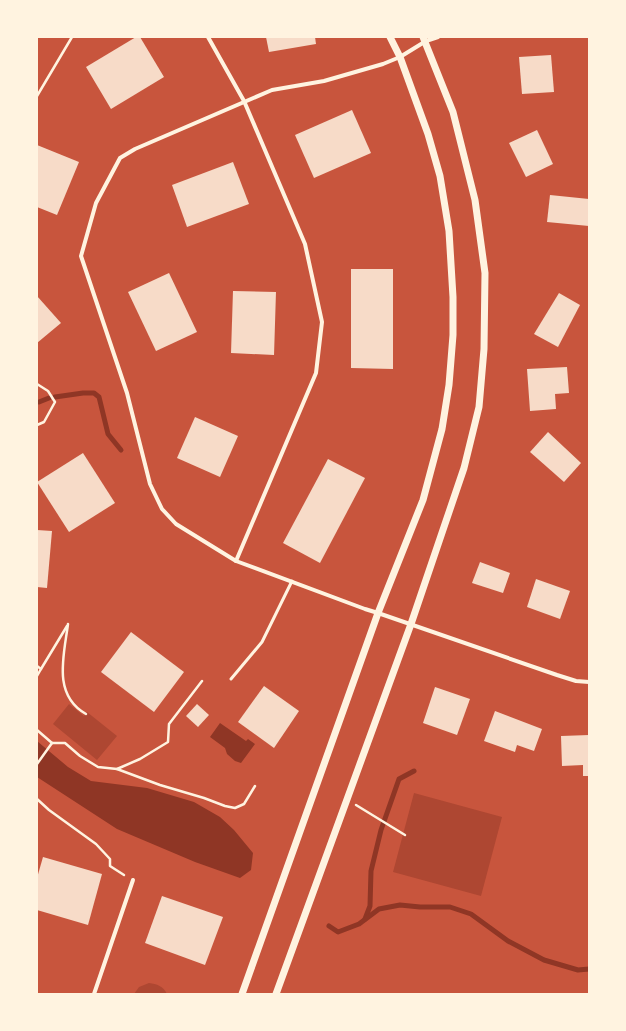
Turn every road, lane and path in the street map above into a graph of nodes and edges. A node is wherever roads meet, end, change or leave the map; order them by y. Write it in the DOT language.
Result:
graph roads {
  1 [pos="72,37"];
  2 [pos="208,37"];
  3 [pos="390,37"];
  4 [pos="438,37"];
  5 [pos="424,39"];
  6 [pos="400,56"];
  7 [pos="37,96"];
  8 [pos="244,101"];
  9 [pos="37,384"];
  10 [pos="37,425"];
  11 [pos="236,561"];
  12 [pos="292,581"];
  13 [pos="378,613"];
  14 [pos="411,624"];
  15 [pos="37,666"];
  16 [pos="41,669"];
  17 [pos="37,676"];
  18 [pos="231,679"];
  19 [pos="202,681"];
  20 [pos="589,682"];
  21 [pos="86,714"];
  22 [pos="37,730"];
  23 [pos="52,743"];
  24 [pos="37,764"];
  25 [pos="117,769"];
  26 [pos="255,786"];
  27 [pos="37,799"];
  28 [pos="347,800"];
  29 [pos="405,835"];
  30 [pos="133,880"];
  31 [pos="94,994"];
  32 [pos="242,994"];
  33 [pos="276,994"];
  1 -- 7 [label="path"];
  2 -- 8 [label="street"];
  3 -- 6 [label="street"];
  4 -- 5 [label="street"];
  5 -- 6 [label="street"];
  5 -- 14 [label="street"];
  6 -- 8 [label="street"];
  6 -- 13 [label="street"];
  8 -- 11 [label="street"];
  8 -- 11 [label="street"];
  9 -- 10 [label="path"];
  11 -- 12 [label="street"];
  12 -- 13 [label="street"];
  12 -- 18 [label="lane"];
  13 -- 14 [label="street"];
  13 -- 32 [label="street"];
  14 -- 20 [label="street"];
  14 -- 28 [label="street"];
  15 -- 16 [label="path"];
  16 -- 17 [label="path"];
  16 -- 21 [label="path"];
  19 -- 25 [label="path"];
  22 -- 23 [label="path"];
  23 -- 24 [label="path"];
  23 -- 25 [label="path"];
  25 -- 26 [label="path"];
  27 -- 30 [label="path"];
  28 -- 29 [label="path"];
  28 -- 33 [label="street"];
  30 -- 31 [label="street"];
}
